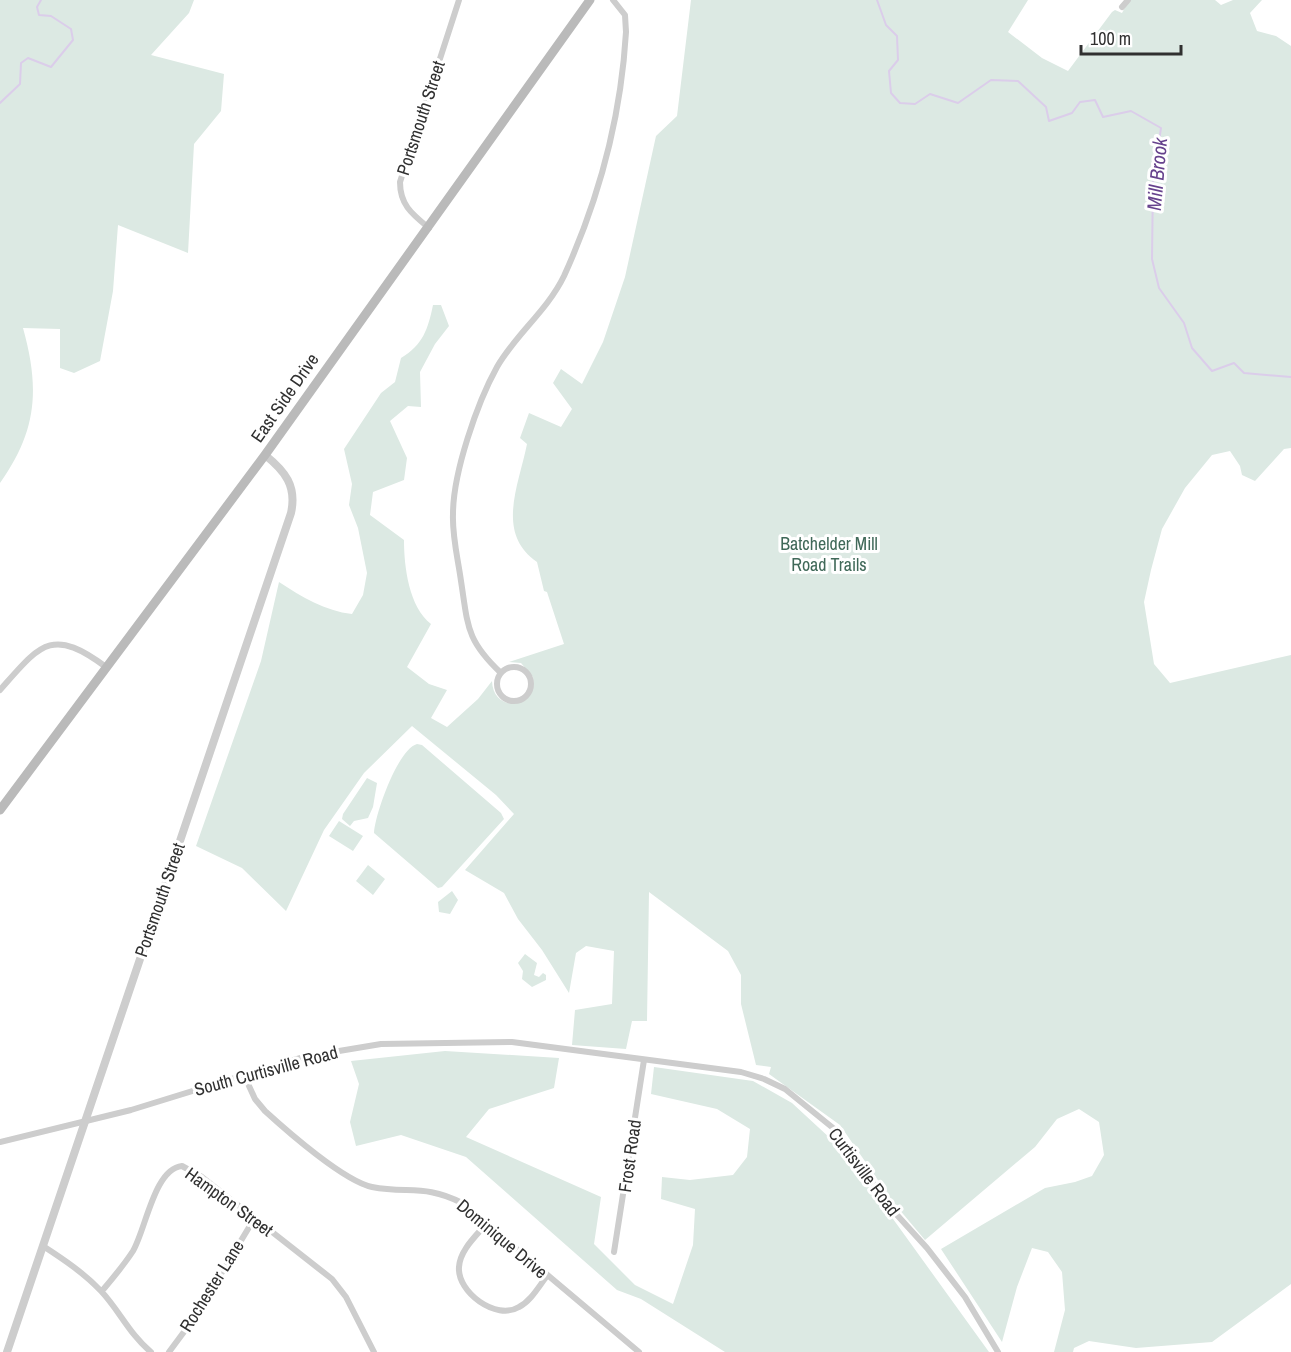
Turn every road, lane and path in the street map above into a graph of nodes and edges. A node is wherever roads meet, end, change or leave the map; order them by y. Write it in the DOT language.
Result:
graph roads {
  1 [pos="459,0"];
  2 [pos="590,0"];
  3 [pos="613,0"];
  4 [pos="1128,0"];
  5 [pos="1122,7"];
  6 [pos="429,228"];
  7 [pos="265,455"];
  8 [pos="106,667"];
  9 [pos="501,673"];
  10 [pos="0,690"];
  11 [pos="0,810"];
  12 [pos="644,1060"];
  13 [pos="244,1075"];
  14 [pos="83,1124"];
  15 [pos="0,1142"];
  16 [pos="254,1219"];
  17 [pos="486,1224"];
  18 [pos="43,1246"];
  19 [pos="614,1252"];
  20 [pos="547,1276"];
  21 [pos="102,1291"];
  22 [pos="5,1349"];
  23 [pos="151,1352"];
  24 [pos="169,1352"];
  25 [pos="374,1352"];
  26 [pos="639,1352"];
  27 [pos="998,1352"];
  1 -- 6 [label="street, Portsmouth Street"];
  2 -- 6 [label="main road, East Side Drive"];
  3 -- 9 [label="street"];
  4 -- 5 [label="street"];
  6 -- 7 [label="main road, East Side Drive"];
  7 -- 8 [label="main road, East Side Drive"];
  7 -- 14 [label="street, Portsmouth Street"];
  8 -- 10 [label="street"];
  8 -- 11 [label="main road, East Side Drive"];
  9 -- 9 [label="street"];
  12 -- 13 [label="street, South Curtisville Road"];
  12 -- 19 [label="street, Frost Road"];
  12 -- 27 [label="street, Curtisville Road"];
  13 -- 14 [label="street, South Curtisville Road"];
  13 -- 17 [label="street, Dominique Drive"];
  14 -- 15 [label="street, South Curtisville Road"];
  14 -- 18 [label="street, Portsmouth Street"];
  16 -- 21 [label="street, Hampton Street"];
  16 -- 24 [label="street, Rochester Lane"];
  16 -- 25 [label="street, Hampton Street"];
  17 -- 20 [label="street, Dominique Drive"];
  17 -- 20 [label="street"];
  18 -- 21 [label="street"];
  18 -- 22 [label="street, Portsmouth Street"];
  20 -- 26 [label="street, Dominique Drive"];
  21 -- 23 [label="street"];
}
